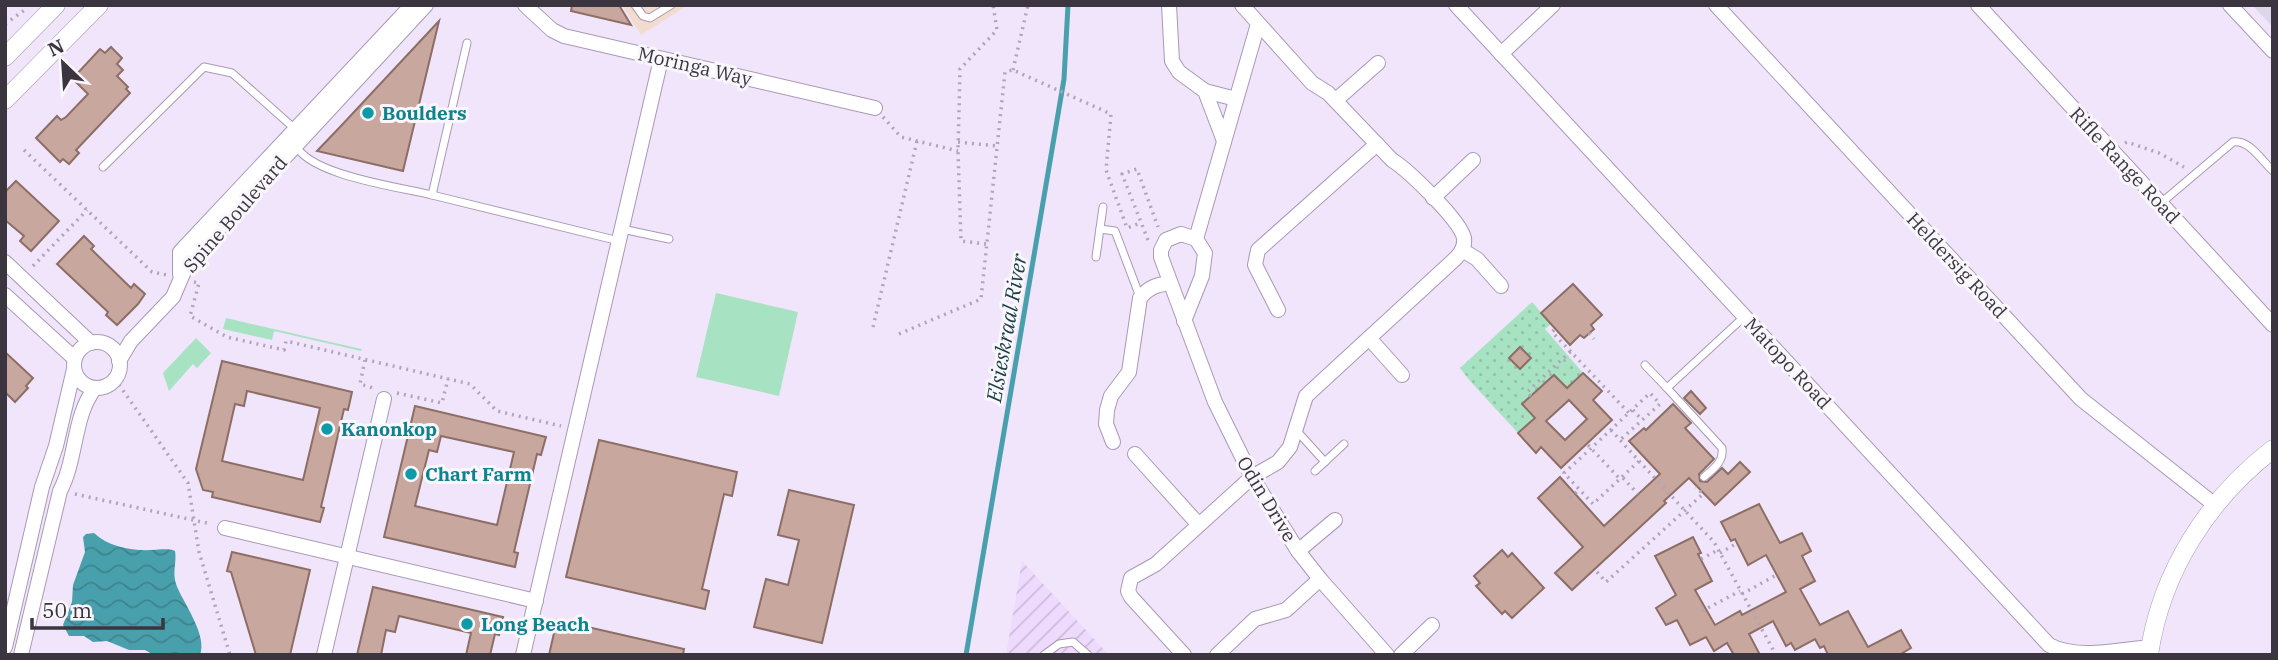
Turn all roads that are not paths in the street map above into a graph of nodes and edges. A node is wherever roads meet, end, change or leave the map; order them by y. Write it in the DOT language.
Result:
graph roads {
  1 [pos="56,5"];
  2 [pos="99,5"];
  3 [pos="412,5"];
  4 [pos="426,5"];
  5 [pos="525,5"];
  6 [pos="635,5"];
  7 [pos="671,5"];
  8 [pos="1168,5"];
  9 [pos="1456,5"];
  10 [pos="1553,5"];
  11 [pos="1716,5"];
  12 [pos="1978,5"];
  13 [pos="2230,5"];
  14 [pos="1244,6"];
  15 [pos="1258,24"];
  16 [pos="467,43"];
  17 [pos="2273,51"];
  18 [pos="1501,54"];
  19 [pos="5,57"];
  20 [pos="661,59"];
  21 [pos="1378,63"];
  22 [pos="1205,91"];
  23 [pos="1236,99"];
  24 [pos="5,100"];
  25 [pos="1336,100"];
  26 [pos="875,108"];
  27 [pos="295,130"];
  28 [pos="1224,141"];
  29 [pos="1377,144"];
  30 [pos="295,147"];
  31 [pos="1473,160"];
  32 [pos="103,167"];
  33 [pos="2273,171"];
  34 [pos="432,195"];
  35 [pos="1433,198"];
  36 [pos="2161,203"];
  37 [pos="1103,207"];
  38 [pos="1100,229"];
  39 [pos="620,235"];
  40 [pos="668,239"];
  41 [pos="1196,239"];
  42 [pos="1462,250"];
  43 [pos="1096,257"];
  44 [pos="5,262"];
  45 [pos="180,279"];
  46 [pos="1170,283"];
  47 [pos="1501,286"];
  48 [pos="6,297"];
  49 [pos="1140,298"];
  50 [pos="1278,310"];
  51 [pos="1745,317"];
  52 [pos="1184,321"];
  53 [pos="2273,324"];
  54 [pos="1369,338"];
  55 [pos="131,341"];
  56 [pos="91,343"];
  57 [pos="109,346"];
  58 [pos="119,361"];
  59 [pos="74,364"];
  60 [pos="1645,365"];
  61 [pos="1402,375"];
  62 [pos="95,388"];
  63 [pos="1667,388"];
  64 [pos="384,399"];
  65 [pos="1296,430"];
  66 [pos="1113,442"];
  67 [pos="1343,444"];
  68 [pos="2273,449"];
  69 [pos="1135,454"];
  70 [pos="1325,461"];
  71 [pos="1315,471"];
  72 [pos="1252,477"];
  73 [pos="1704,477"];
  74 [pos="2215,505"];
  75 [pos="1335,520"];
  76 [pos="1199,525"];
  77 [pos="225,528"];
  78 [pos="1298,551"];
  79 [pos="347,557"];
  80 [pos="1320,579"];
  81 [pos="536,601"];
  82 [pos="1432,625"];
  83 [pos="5,647"];
  84 [pos="2150,651"];
  85 [pos="21,655"];
  86 [pos="324,655"];
  87 [pos="523,655"];
  88 [pos="1044,655"];
  89 [pos="1088,655"];
  90 [pos="1184,655"];
  91 [pos="1217,655"];
  92 [pos="1387,655"];
  93 [pos="1401,655"];
  1 -- 19 [label="street"];
  2 -- 24 [label="street"];
  3 -- 27 [label="street, Spine Boulevard"];
  4 -- 30 [label="street, Spine Boulevard"];
  5 -- 20 [label="street, Moringa Way"];
  6 -- 7 [label="lane"];
  8 -- 22 [label="street"];
  9 -- 18 [label="street, Matopo Road"];
  10 -- 18 [label="street"];
  11 -- 74 [label="street, Heldersig Road"];
  12 -- 36 [label="street, Rifle Range Road"];
  13 -- 17 [label="street"];
  14 -- 15 [label="street"];
  15 -- 23 [label="street"];
  15 -- 25 [label="street"];
  16 -- 34 [label="lane"];
  18 -- 51 [label="street, Matopo Road"];
  20 -- 26 [label="street, Moringa Way"];
  20 -- 39 [label="street"];
  21 -- 25 [label="street"];
  22 -- 23 [label="street"];
  22 -- 28 [label="street"];
  23 -- 28 [label="street"];
  25 -- 29 [label="street"];
  27 -- 30 [label="lane"];
  27 -- 32 [label="lane"];
  27 -- 45 [label="street, Spine Boulevard"];
  28 -- 41 [label="street"];
  29 -- 35 [label="street"];
  29 -- 50 [label="street"];
  30 -- 34 [label="lane"];
  30 -- 45 [label="street, Spine Boulevard"];
  31 -- 35 [label="street"];
  33 -- 36 [label="lane"];
  34 -- 39 [label="lane"];
  35 -- 42 [label="street"];
  36 -- 53 [label="street, Rifle Range Road"];
  37 -- 38 [label="lane"];
  38 -- 43 [label="lane"];
  38 -- 49 [label="lane"];
  39 -- 40 [label="lane"];
  39 -- 81 [label="street"];
  41 -- 46 [label="street, Odin Drive"];
  41 -- 52 [label="street"];
  42 -- 47 [label="street"];
  42 -- 54 [label="street"];
  44 -- 56 [label="street"];
  45 -- 55 [label="street"];
  46 -- 49 [label="street"];
  46 -- 52 [label="street, Odin Drive"];
  48 -- 59 [label="street"];
  49 -- 66 [label="street"];
  51 -- 63 [label="lane"];
  51 -- 84 [label="street, Matopo Road"];
  52 -- 72 [label="street, Odin Drive"];
  54 -- 61 [label="street"];
  54 -- 65 [label="street"];
  55 -- 57 [label="street"];
  55 -- 58 [label="street"];
  56 -- 57 [label="street"];
  56 -- 59 [label="street"];
  57 -- 58 [label="street"];
  58 -- 62 [label="street"];
  59 -- 62 [label="street"];
  59 -- 83 [label="street"];
  60 -- 63 [label="lane"];
  62 -- 85 [label="street"];
  63 -- 73 [label="lane"];
  64 -- 79 [label="street"];
  65 -- 70 [label="lane"];
  65 -- 72 [label="street"];
  67 -- 70 [label="lane"];
  68 -- 74 [label="street"];
  69 -- 76 [label="street"];
  70 -- 71 [label="lane"];
  72 -- 76 [label="street"];
  72 -- 78 [label="street, Odin Drive"];
  74 -- 84 [label="street"];
  75 -- 78 [label="street"];
  76 -- 90 [label="street"];
  77 -- 79 [label="street"];
  78 -- 80 [label="street, Odin Drive"];
  79 -- 81 [label="street"];
  79 -- 86 [label="street"];
  80 -- 91 [label="street"];
  80 -- 92 [label="street, Odin Drive"];
  81 -- 87 [label="street"];
  82 -- 93 [label="street"];
  88 -- 89 [label="lane"];
}
